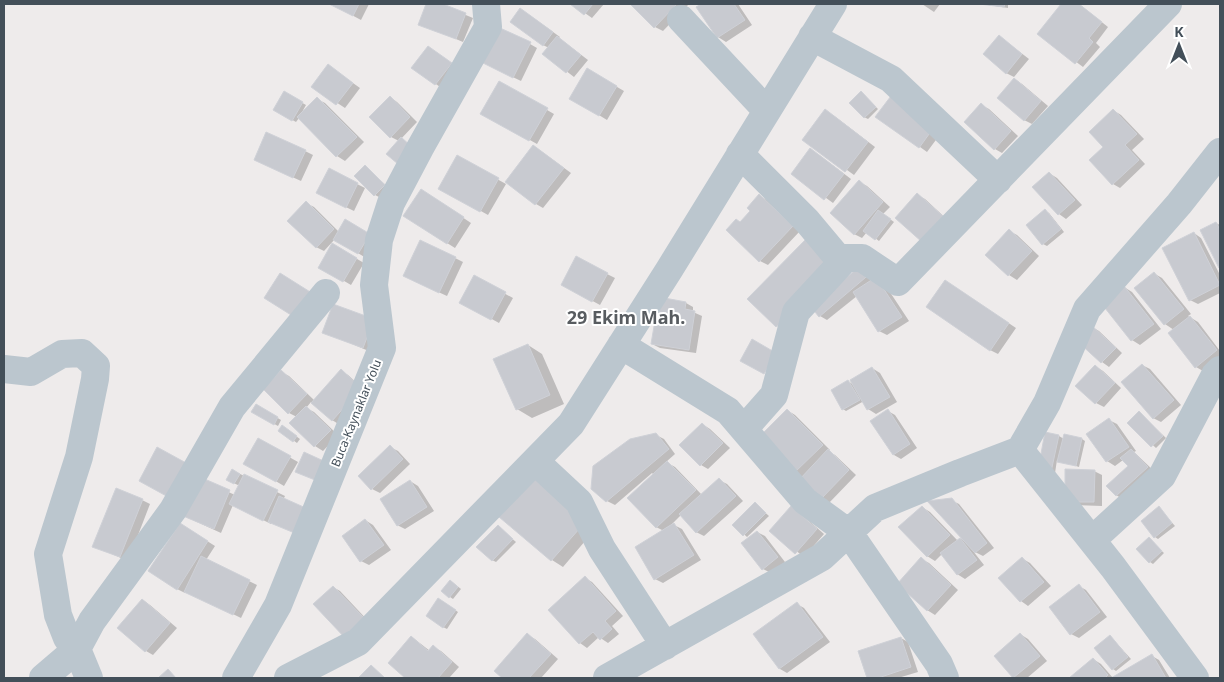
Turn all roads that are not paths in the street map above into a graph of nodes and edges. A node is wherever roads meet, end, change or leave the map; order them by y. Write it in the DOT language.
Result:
graph roads {
  1 [pos="486,4"];
  2 [pos="833,4"];
  3 [pos="1168,4"];
  4 [pos="681,19"];
  5 [pos="812,37"];
  6 [pos="767,111"];
  7 [pos="1220,152"];
  8 [pos="740,154"];
  9 [pos="998,180"];
  10 [pos="846,258"];
  11 [pos="326,293"];
  12 [pos="621,346"];
  13 [pos="4,369"];
  14 [pos="1220,370"];
  15 [pos="744,429"];
  16 [pos="1020,450"];
  17 [pos="535,461"];
  18 [pos="849,533"];
  19 [pos="1092,540"];
  20 [pos="664,646"];
  21 [pos="77,649"];
  22 [pos="301,675"];
  23 [pos="43,678"];
  24 [pos="89,678"];
  25 [pos="236,678"];
  26 [pos="607,678"];
  27 [pos="945,678"];
  28 [pos="1195,678"];
  1 -- 25 [label="street, Buca-Kaynaklar Yolu"];
  2 -- 5 [label="street"];
  3 -- 9 [label="street"];
  4 -- 6 [label="street"];
  5 -- 6 [label="street"];
  5 -- 9 [label="street"];
  6 -- 8 [label="street"];
  7 -- 16 [label="street"];
  8 -- 10 [label="street"];
  8 -- 12 [label="street"];
  9 -- 10 [label="street"];
  10 -- 15 [label="street"];
  11 -- 21 [label="street"];
  12 -- 15 [label="street"];
  12 -- 17 [label="street"];
  13 -- 21 [label="street"];
  14 -- 19 [label="street"];
  15 -- 18 [label="street"];
  16 -- 18 [label="street"];
  16 -- 19 [label="street"];
  17 -- 20 [label="street"];
  17 -- 22 [label="street"];
  18 -- 20 [label="street"];
  18 -- 27 [label="street"];
  19 -- 28 [label="street"];
  20 -- 26 [label="street"];
  21 -- 23 [label="street"];
  21 -- 24 [label="street"];
}
